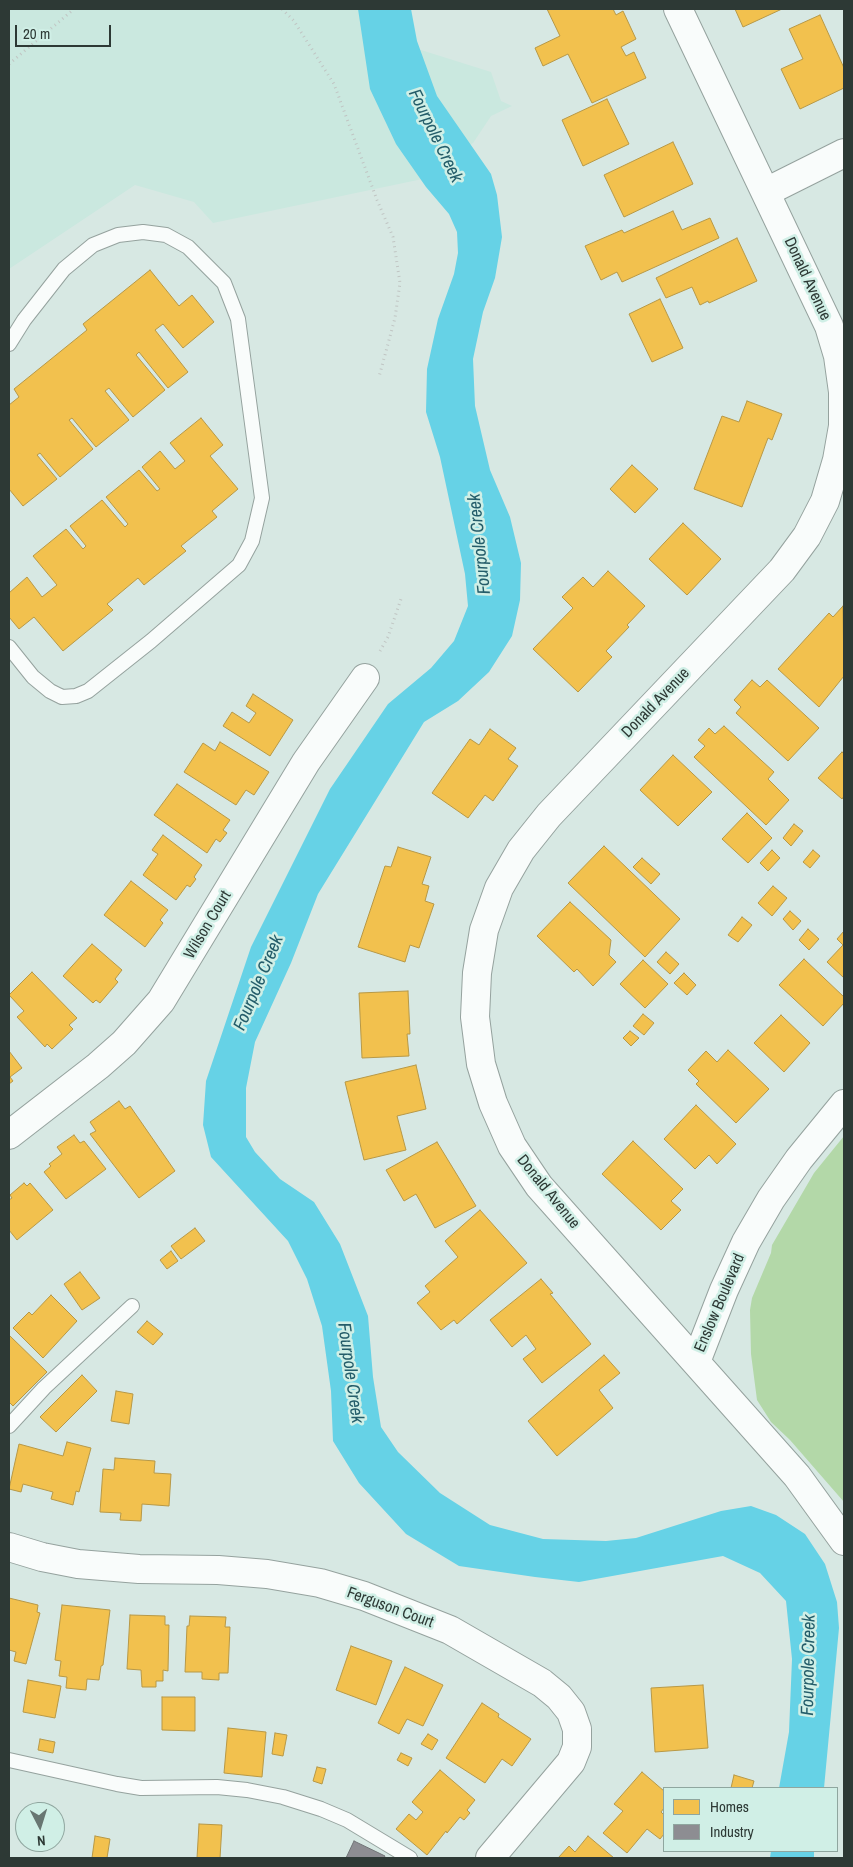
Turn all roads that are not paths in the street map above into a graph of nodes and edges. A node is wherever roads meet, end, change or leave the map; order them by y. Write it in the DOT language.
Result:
graph roads {
  1 [pos="678,9"];
  2 [pos="844,153"];
  3 [pos="766,192"];
  4 [pos="9,344"];
  5 [pos="9,647"];
  6 [pos="365,678"];
  7 [pos="844,1104"];
  8 [pos="9,1134"];
  9 [pos="132,1306"];
  10 [pos="696,1362"];
  11 [pos="9,1426"];
  12 [pos="844,1541"];
  13 [pos="9,1547"];
  14 [pos="9,1760"];
  15 [pos="410,1858"];
  16 [pos="490,1858"];
  1 -- 3 [label="street, Donald Avenue"];
  2 -- 3 [label="street"];
  3 -- 10 [label="street, Donald Avenue"];
  4 -- 5 [label="lane"];
  6 -- 8 [label="street, Wilson Court"];
  7 -- 10 [label="street, Enslow Boulevard"];
  9 -- 11 [label="lane"];
  10 -- 12 [label="street, Enslow Boulevard"];
  13 -- 16 [label="street, Ferguson Court"];
  14 -- 15 [label="lane"];
}
